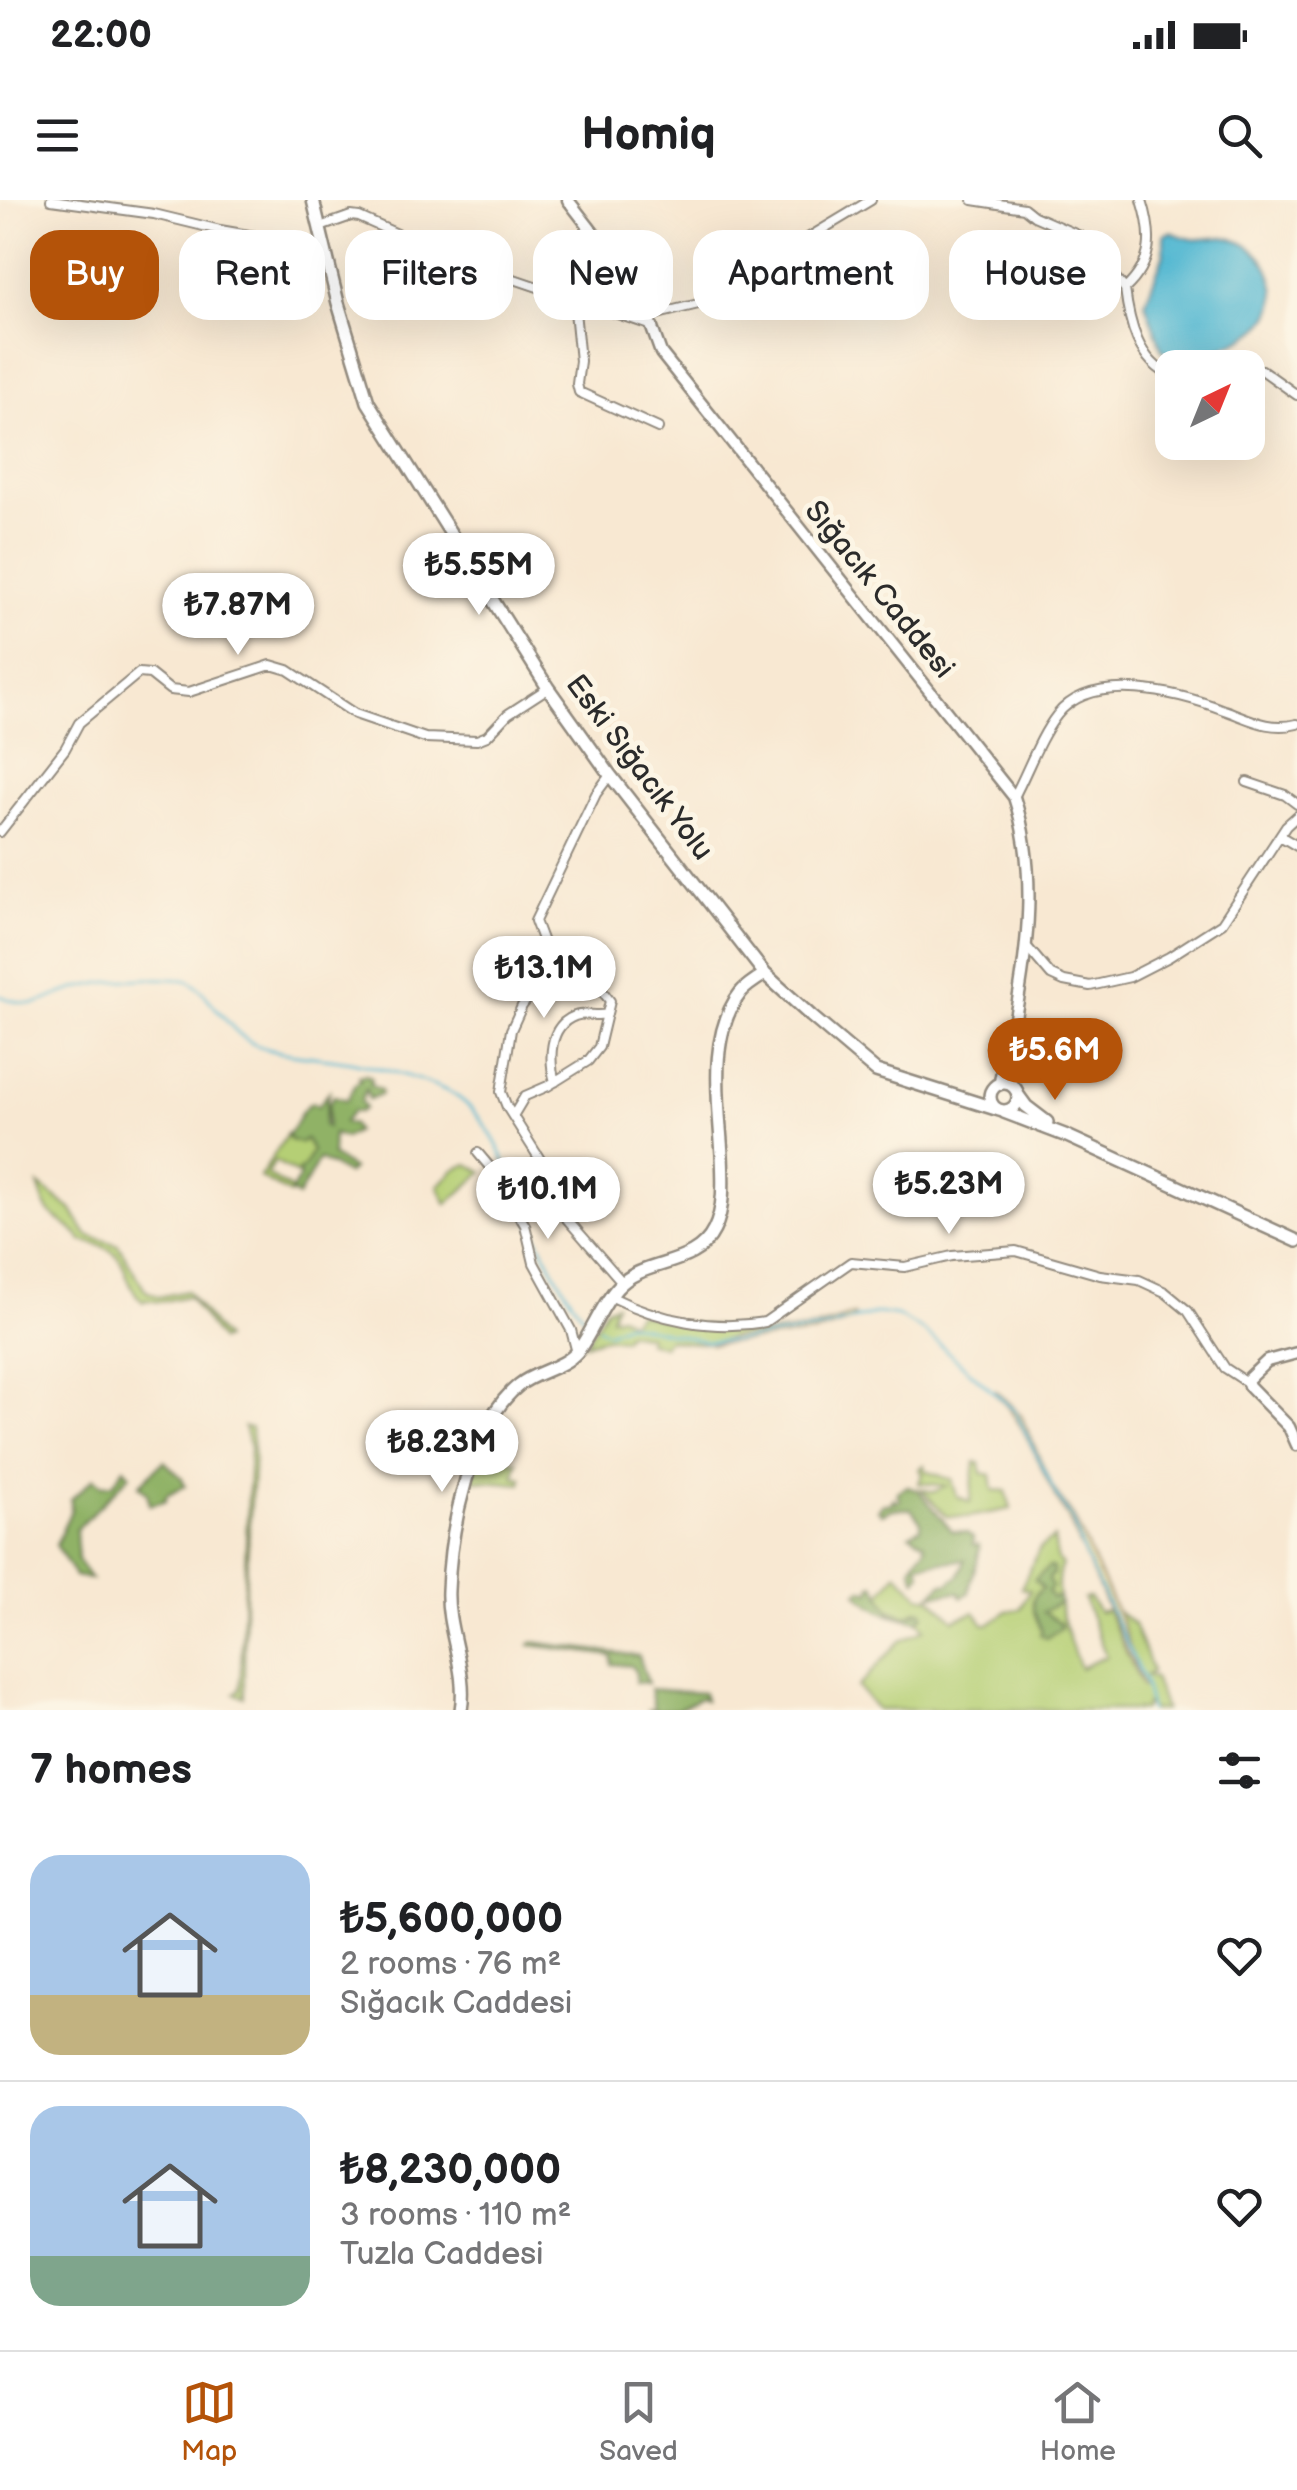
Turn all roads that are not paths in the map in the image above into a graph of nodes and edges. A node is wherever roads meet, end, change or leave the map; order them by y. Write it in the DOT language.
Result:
graph roads {
  1 [pos="51,200"];
  2 [pos="313,200"];
  3 [pos="568,200"];
  4 [pos="871,200"];
  5 [pos="972,200"];
  6 [pos="1142,200"];
  7 [pos="320,228"];
  8 [pos="220,230"];
  9 [pos="325,248"];
  10 [pos="533,286"];
  11 [pos="1125,289"];
  12 [pos="576,320"];
  13 [pos="644,320"];
  14 [pos="651,321"];
  15 [pos="1155,363"];
  16 [pos="1265,372"];
  17 [pos="1297,395"];
  18 [pos="658,428"];
  19 [pos="548,688"];
  20 [pos="1297,724"];
  21 [pos="610,775"];
  22 [pos="1247,782"];
  23 [pos="1014,797"];
  24 [pos="1297,804"];
  25 [pos="1297,816"];
  26 [pos="0,832"];
  27 [pos="1280,836"];
  28 [pos="1297,846"];
  29 [pos="1028,948"];
  30 [pos="552,966"];
  31 [pos="766,974"];
  32 [pos="607,1014"];
  33 [pos="1010,1049"];
  34 [pos="555,1082"];
  35 [pos="996,1086"];
  36 [pos="1016,1091"];
  37 [pos="970,1100"];
  38 [pos="1000,1110"];
  39 [pos="513,1116"];
  40 [pos="1068,1136"];
  41 [pos="478,1153"];
  42 [pos="1297,1241"];
  43 [pos="623,1283"];
  44 [pos="608,1302"];
  45 [pos="580,1347"];
  46 [pos="1297,1353"];
  47 [pos="1248,1383"];
  48 [pos="1297,1445"];
  49 [pos="461,1710"];
  1 -- 8 [label="street"];
  2 -- 7 [label="main road, Eski Sığacık Yolu"];
  3 -- 14 [label="street, Sığacık Caddesi"];
  4 -- 14 [label="street"];
  5 -- 11 [label="street"];
  6 -- 11 [label="street"];
  7 -- 10 [label="street"];
  9 -- 19 [label="main road, Eski Sığacık Yolu"];
  11 -- 15 [label="street"];
  12 -- 18 [label="street"];
  13 -- 14 [label="street"];
  14 -- 23 [label="street, Sığacık Caddesi"];
  16 -- 17 [label="street"];
  19 -- 21 [label="main road, Eski Sığacık Yolu"];
  19 -- 26 [label="street"];
  20 -- 23 [label="street"];
  21 -- 30 [label="street"];
  21 -- 31 [label="main road, Eski Sığacık Yolu"];
  22 -- 24 [label="street"];
  23 -- 29 [label="street, Sığacık Caddesi"];
  25 -- 27 [label="street"];
  27 -- 28 [label="street"];
  27 -- 29 [label="street"];
  29 -- 33 [label="street, Sığacık Caddesi"];
  30 -- 32 [label="street"];
  30 -- 39 [label="street"];
  31 -- 37 [label="main road, Eski Sığacık Yolu"];
  31 -- 43 [label="main road"];
  32 -- 34 [label="street"];
  32 -- 34 [label="street"];
  33 -- 35 [label="street"];
  33 -- 36 [label="street"];
  34 -- 39 [label="street"];
  35 -- 36 [label="main road"];
  35 -- 37 [label="main road"];
  35 -- 38 [label="main road"];
  36 -- 38 [label="main road"];
  36 -- 40 [label="main road"];
  37 -- 38 [label="main road, Eski Sığacık Yolu"];
  38 -- 40 [label="main road, Eski Sığacık Yolu"];
  39 -- 43 [label="street"];
  40 -- 42 [label="main road"];
  41 -- 45 [label="street"];
  43 -- 44 [label="main road"];
  44 -- 45 [label="main road"];
  44 -- 47 [label="street"];
  45 -- 49 [label="main road"];
  46 -- 47 [label="street"];
  47 -- 48 [label="street"];
}
